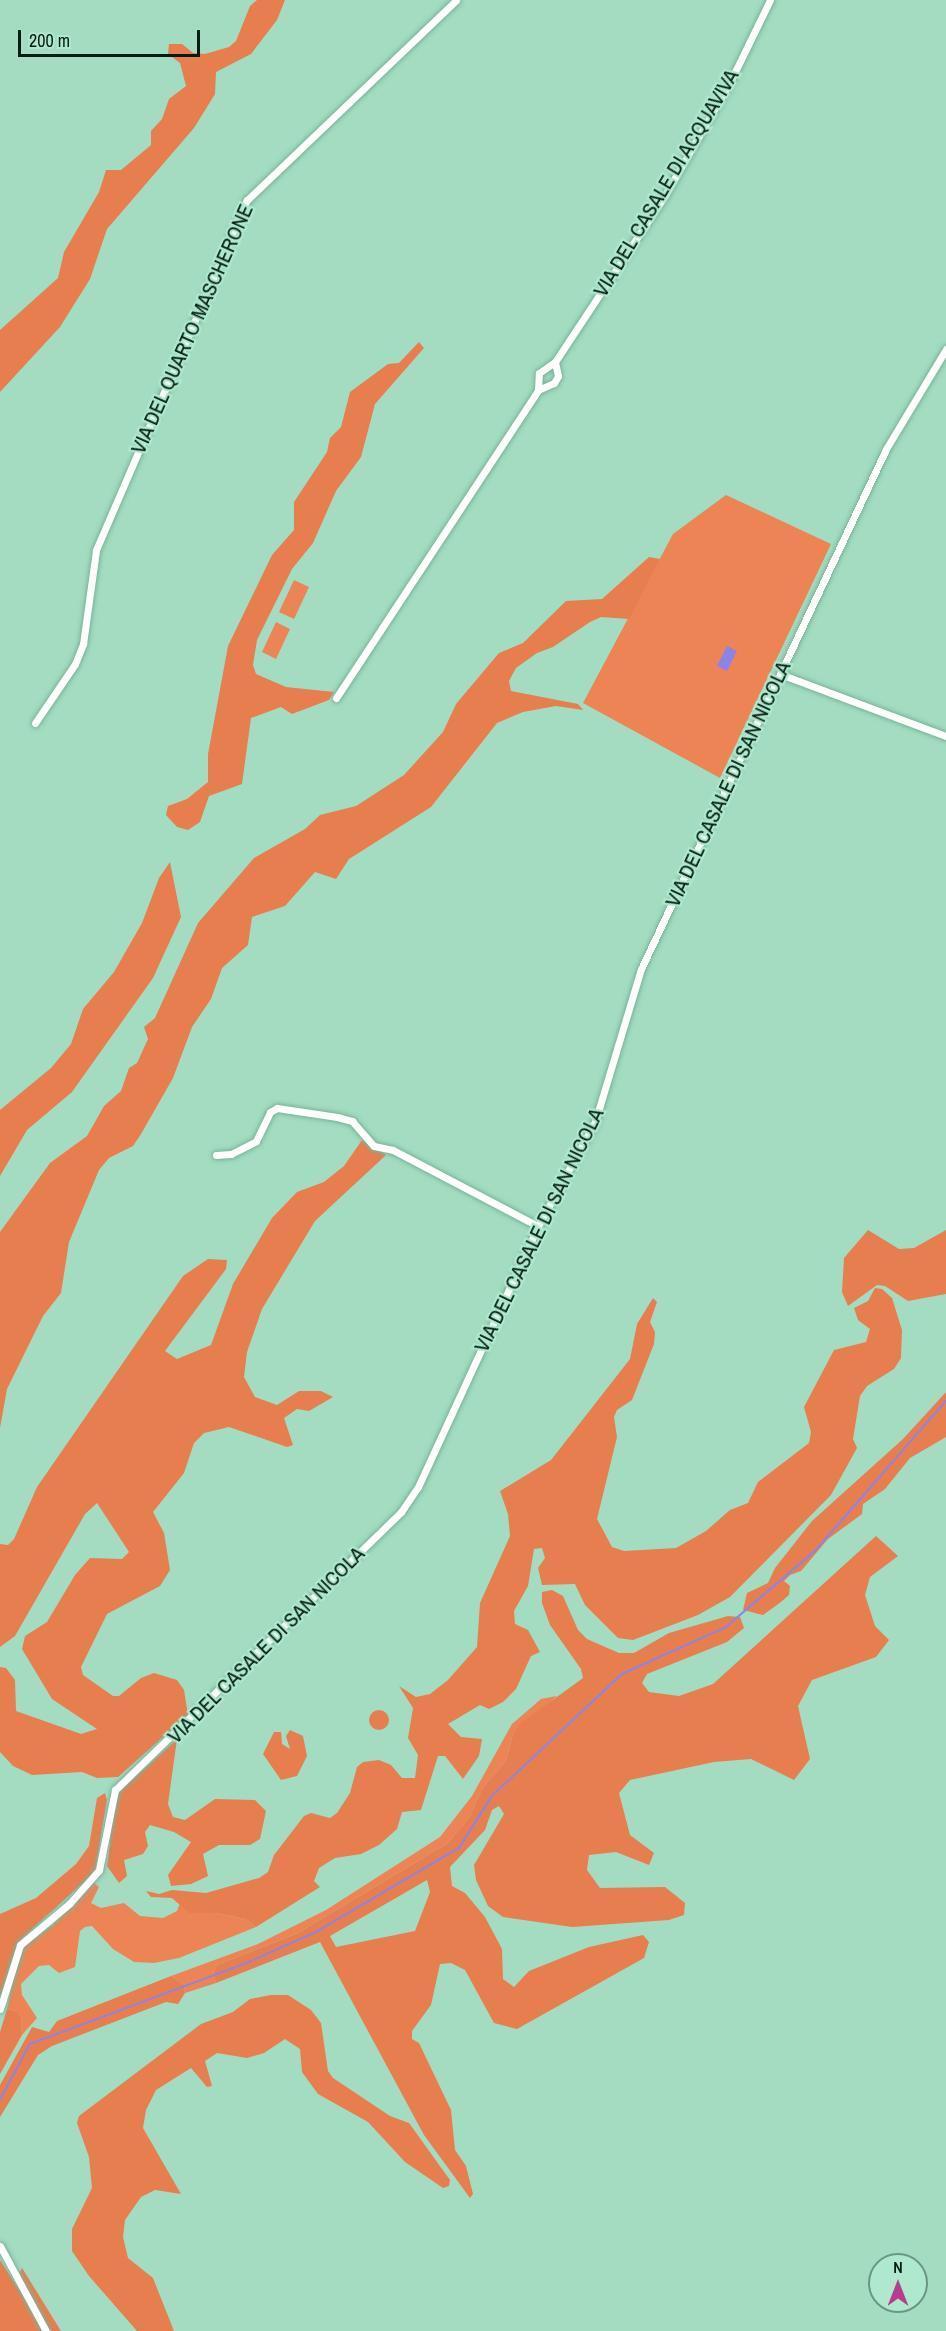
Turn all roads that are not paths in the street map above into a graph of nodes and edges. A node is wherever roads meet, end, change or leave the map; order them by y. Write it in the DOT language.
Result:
graph roads {
  1 [pos="456,0"];
  2 [pos="770,0"];
  3 [pos="946,350"];
  4 [pos="555,362"];
  5 [pos="538,390"];
  6 [pos="780,674"];
  7 [pos="336,698"];
  8 [pos="35,723"];
  9 [pos="946,736"];
  10 [pos="216,1155"];
  11 [pos="538,1226"];
  12 [pos="0,2009"];
  13 [pos="0,2246"];
  14 [pos="46,2331"];
  1 -- 8 [label="street, VIA DEL QUARTO MASCHERONE"];
  2 -- 4 [label="street, VIA DEL CASALE DI ACQUAVIVA"];
  3 -- 6 [label="street, VIA DEL CASALE DI SAN NICOLA"];
  4 -- 5 [label="street, VIA DEL CASALE DI ACQUAVIVA"];
  4 -- 5 [label="street, VIA DEL CASALE DI ACQUAVIVA"];
  5 -- 7 [label="street, VIA DEL CASALE DI ACQUAVIVA"];
  6 -- 9 [label="street"];
  6 -- 11 [label="street, VIA DEL CASALE DI SAN NICOLA"];
  10 -- 11 [label="street"];
  11 -- 12 [label="street, VIA DEL CASALE DI SAN NICOLA"];
  13 -- 14 [label="street"];
}
